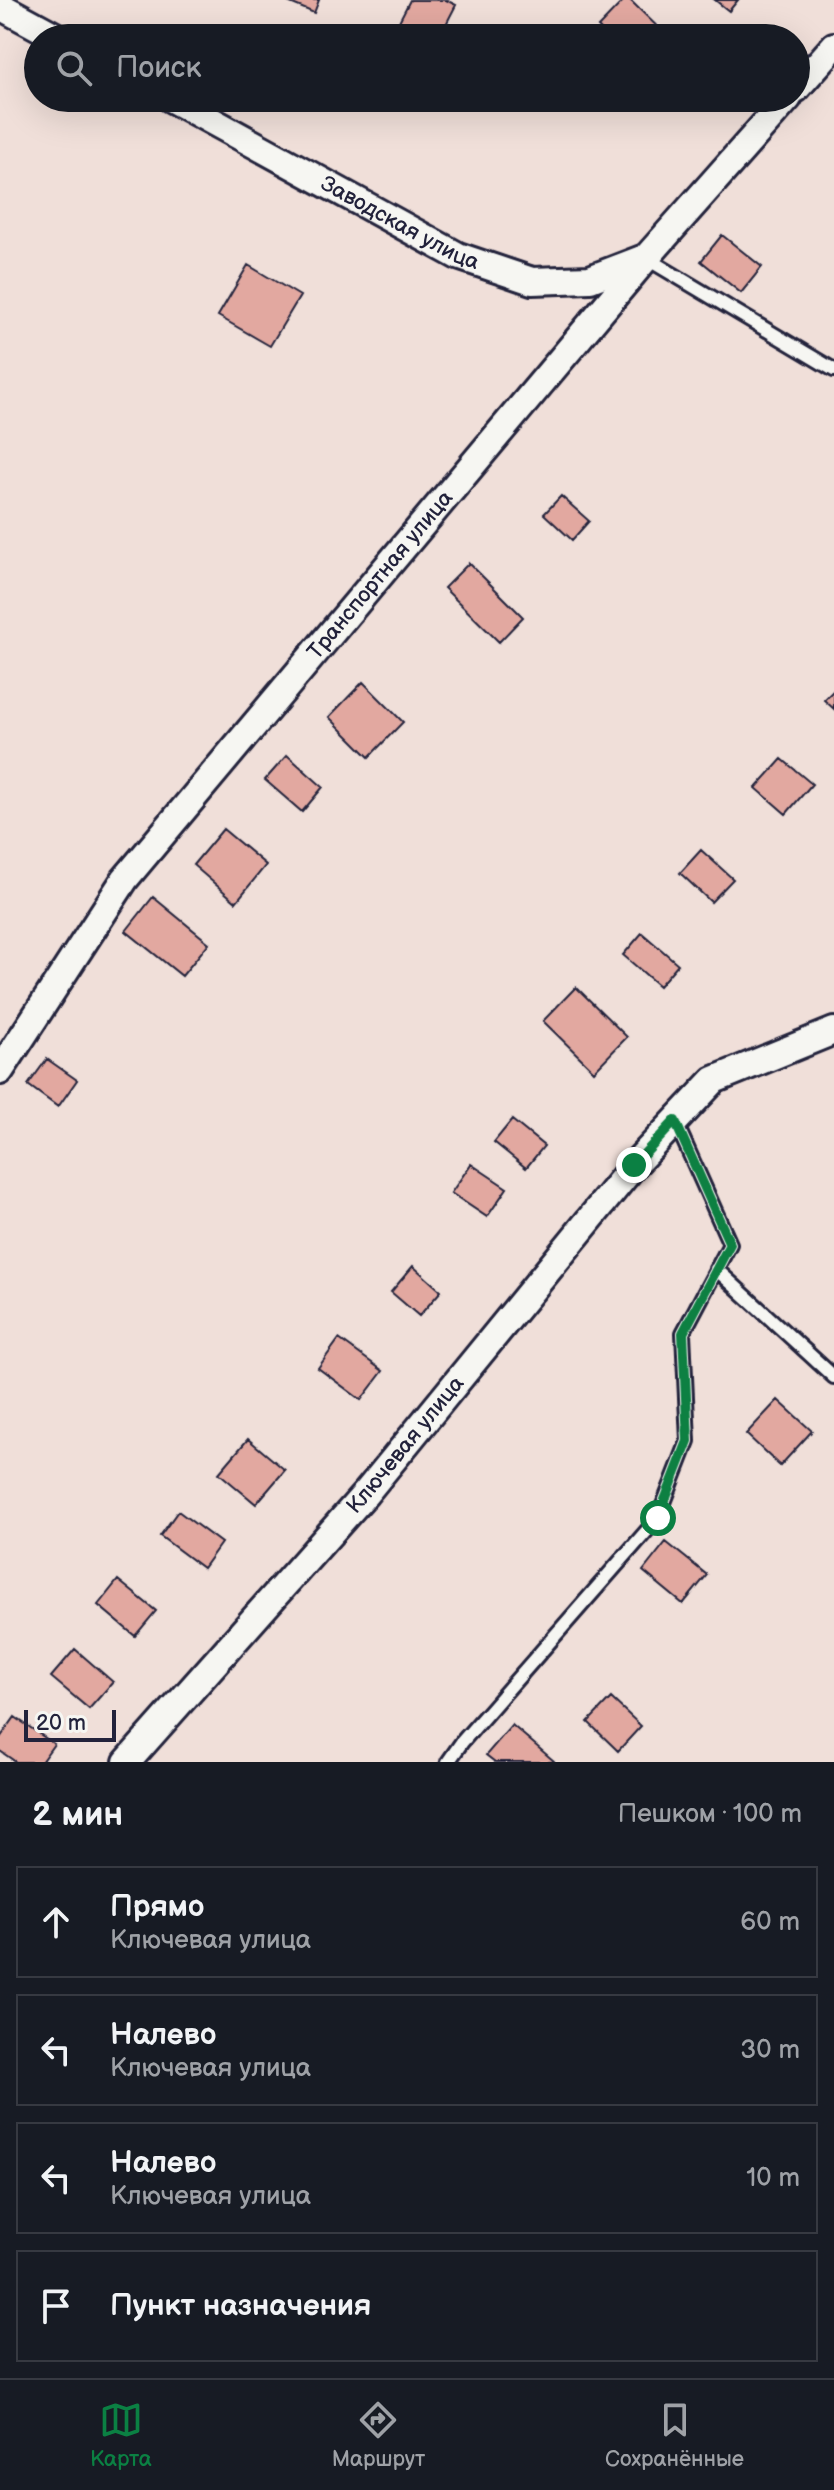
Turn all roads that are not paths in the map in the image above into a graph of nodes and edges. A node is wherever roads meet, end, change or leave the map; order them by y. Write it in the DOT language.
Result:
graph roads {
  1 [pos="0,6"];
  2 [pos="33,24"];
  3 [pos="834,46"];
  4 [pos="810,73"];
  5 [pos="196,112"];
  6 [pos="776,112"];
  7 [pos="646,258"];
  8 [pos="834,370"];
  9 [pos="834,1031"];
  10 [pos="0,1071"];
  11 [pos="675,1121"];
  12 [pos="716,1269"];
  13 [pos="834,1377"];
  14 [pos="127,1762"];
  15 [pos="448,1762"];
  1 -- 2 [label="street"];
  3 -- 4 [label="street"];
  5 -- 7 [label="street, Заводская улица"];
  6 -- 7 [label="street, Транспортная улица"];
  7 -- 8 [label="lane"];
  7 -- 10 [label="street, Транспортная улица"];
  9 -- 11 [label="street, Ключевая улица"];
  11 -- 12 [label="lane"];
  11 -- 14 [label="street, Ключевая улица"];
  12 -- 13 [label="lane"];
  12 -- 15 [label="lane"];
}
